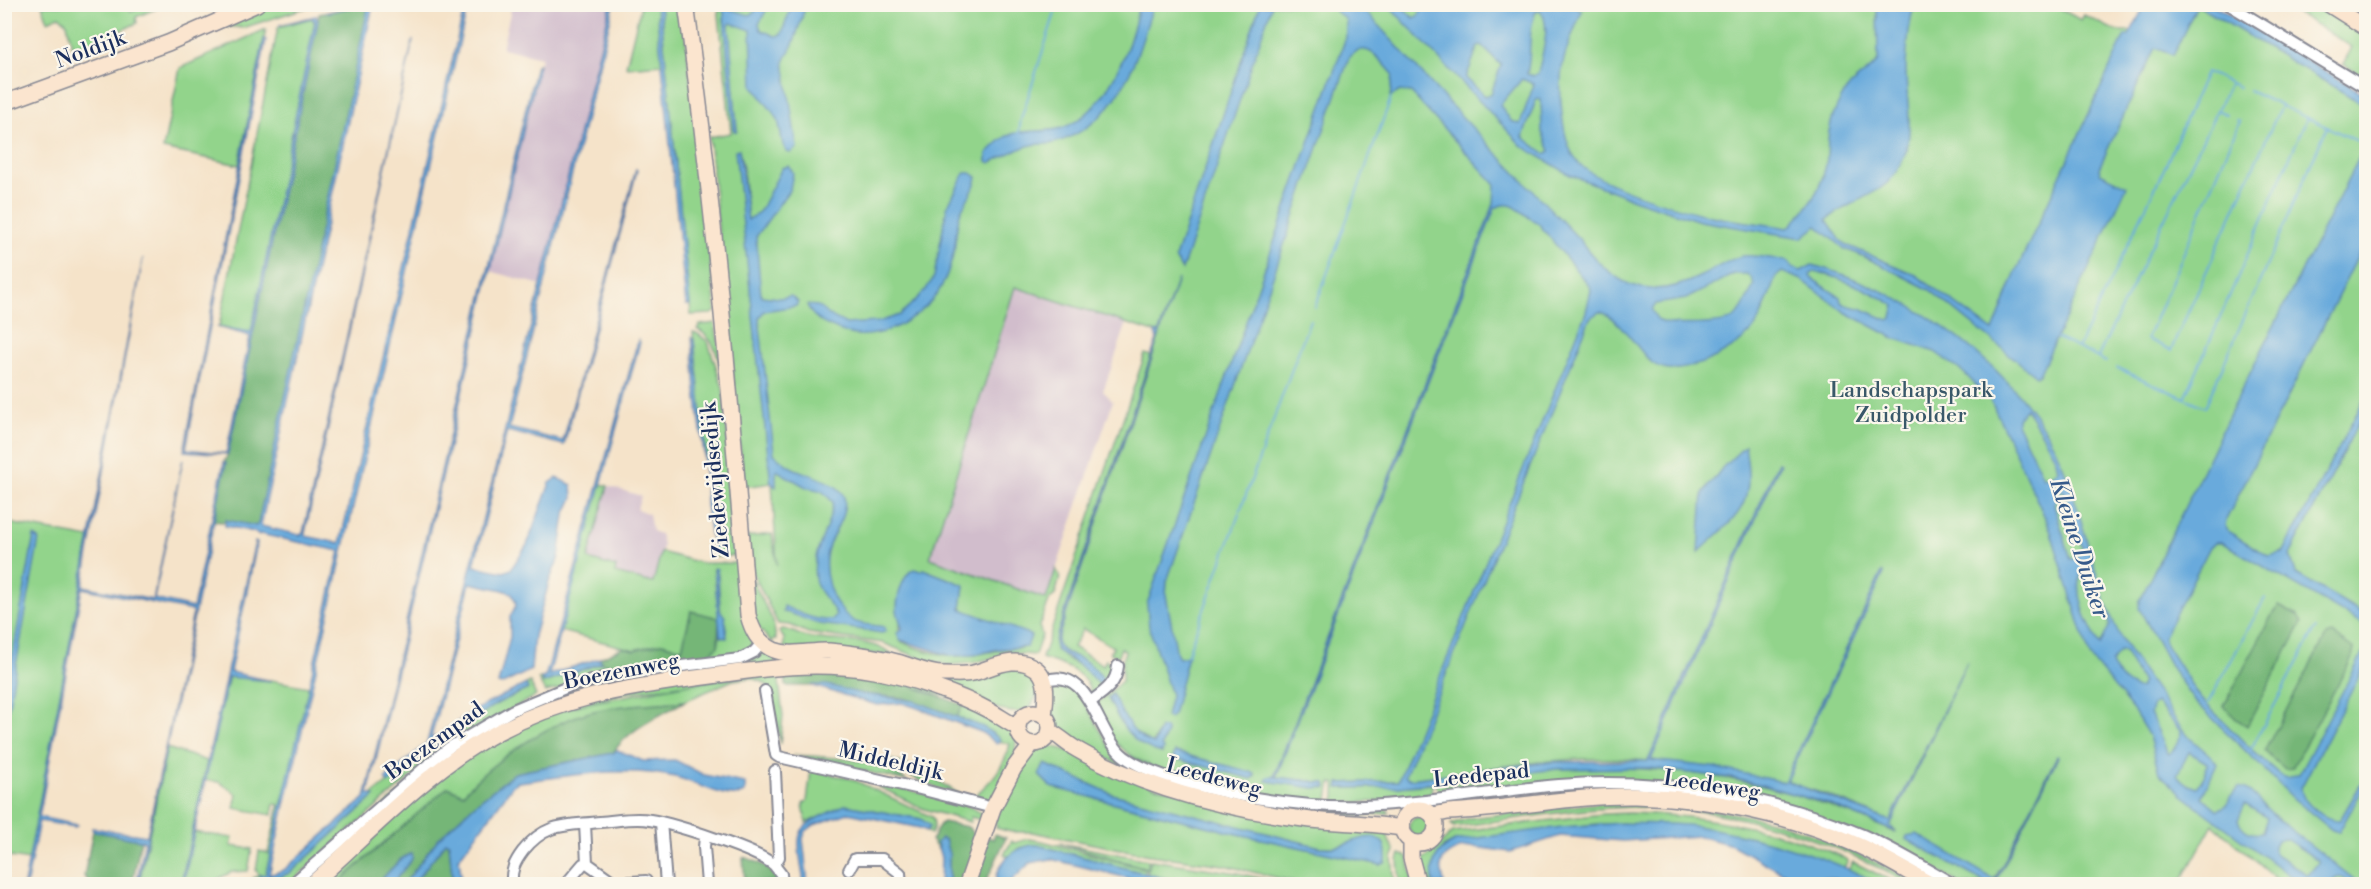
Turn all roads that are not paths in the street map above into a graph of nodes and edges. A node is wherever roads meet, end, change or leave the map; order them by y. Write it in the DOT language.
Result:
graph roads {
  1 [pos="257,4"];
  2 [pos="686,4"];
  3 [pos="2228,4"];
  4 [pos="2328,4"];
  5 [pos="2367,28"];
  6 [pos="2367,88"];
  7 [pos="4,103"];
  8 [pos="762,643"];
  9 [pos="1119,666"];
  10 [pos="1045,686"];
  11 [pos="765,691"];
  12 [pos="1089,702"];
  13 [pos="1033,728"];
  14 [pos="776,771"];
  15 [pos="990,815"];
  16 [pos="1435,821"];
  17 [pos="662,822"];
  18 [pos="1404,822"];
  19 [pos="585,824"];
  20 [pos="705,837"];
  21 [pos="1417,842"];
  22 [pos="587,863"];
  23 [pos="774,865"];
  24 [pos="849,870"];
  25 [pos="646,880"];
  26 [pos="1418,884"];
  27 [pos="292,885"];
  28 [pos="312,885"];
  29 [pos="512,885"];
  30 [pos="566,885"];
  31 [pos="666,885"];
  32 [pos="707,885"];
  33 [pos="782,885"];
  34 [pos="902,885"];
  35 [pos="967,885"];
  36 [pos="1930,885"];
  37 [pos="1953,885"];
  1 -- 7 [label="main road, Noldijk"];
  2 -- 8 [label="main road, Ziedewijdsedijk"];
  3 -- 6 [label="street"];
  4 -- 5 [label="main road"];
  8 -- 10 [label="main road"];
  8 -- 27 [label="street, Boezempad"];
  9 -- 12 [label="street"];
  10 -- 12 [label="street, Leedepad"];
  10 -- 13 [label="main road"];
  11 -- 15 [label="street, Middeldijk"];
  12 -- 37 [label="street, Leedepad"];
  13 -- 15 [label="main road"];
  13 -- 18 [label="main road, Leedeweg"];
  13 -- 28 [label="main road, Boezemweg"];
  14 -- 23 [label="street"];
  15 -- 35 [label="main road"];
  16 -- 18 [label="main road"];
  16 -- 21 [label="main road"];
  16 -- 36 [label="main road, Leedeweg"];
  17 -- 19 [label="street"];
  17 -- 20 [label="street"];
  17 -- 31 [label="street"];
  18 -- 21 [label="main road"];
  19 -- 22 [label="street"];
  19 -- 29 [label="street"];
  20 -- 23 [label="street"];
  20 -- 32 [label="street"];
  21 -- 26 [label="main road"];
  22 -- 25 [label="street"];
  22 -- 30 [label="street"];
  23 -- 33 [label="street"];
  24 -- 34 [label="street"];
}
